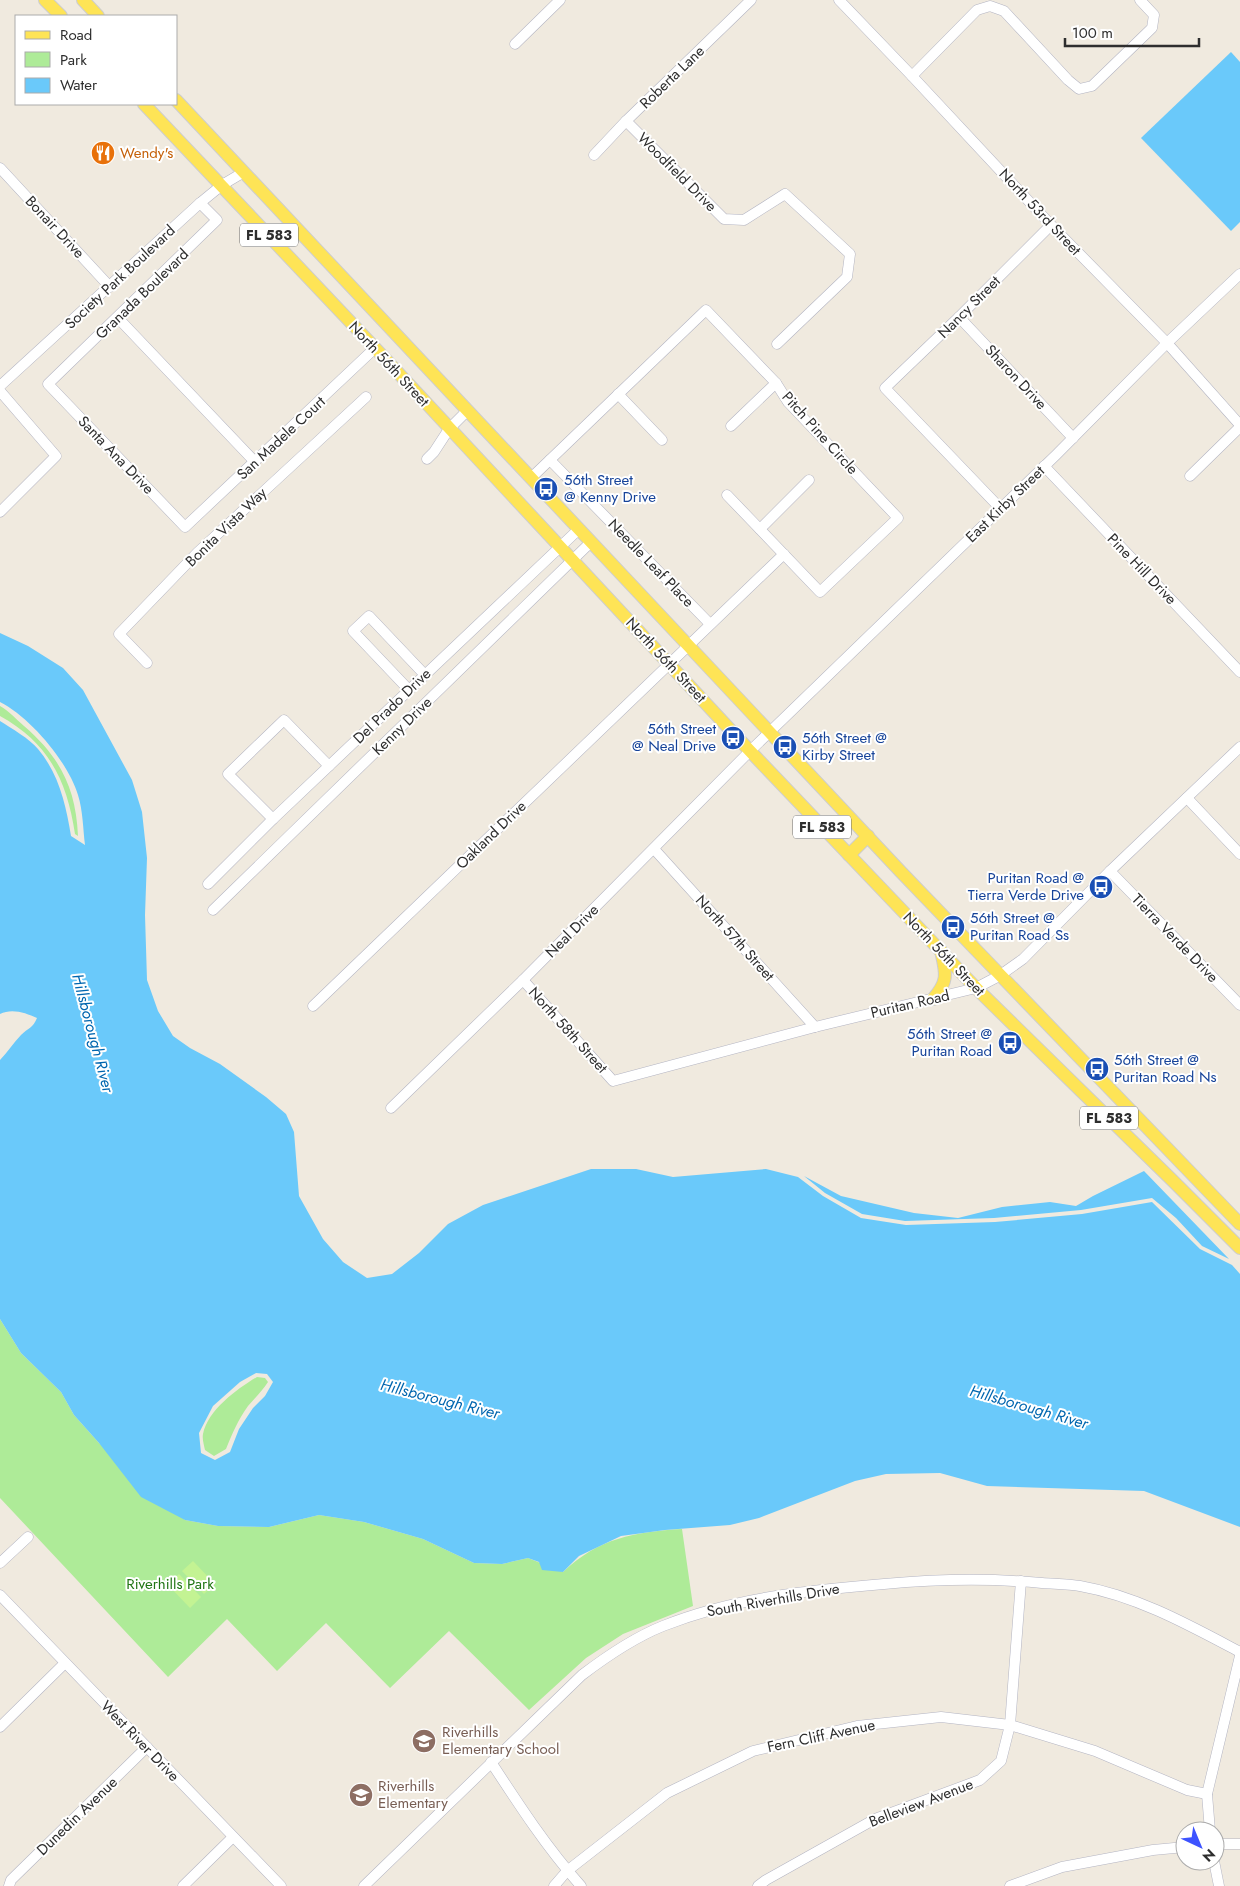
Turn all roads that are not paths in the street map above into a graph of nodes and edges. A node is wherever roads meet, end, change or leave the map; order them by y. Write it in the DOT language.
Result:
graph roads {
  1 [pos="46,0"];
  2 [pos="83,0"];
  3 [pos="560,0"];
  4 [pos="751,0"];
  5 [pos="838,0"];
  6 [pos="1140,0"];
  7 [pos="60,15"];
  8 [pos="97,15"];
  9 [pos="515,44"];
  10 [pos="912,76"];
  11 [pos="178,102"];
  12 [pos="145,105"];
  13 [pos="626,121"];
  14 [pos="594,155"];
  15 [pos="0,168"];
  16 [pos="244,172"];
  17 [pos="222,185"];
  18 [pos="200,203"];
  19 [pos="1051,225"];
  20 [pos="1240,274"];
  21 [pos="110,287"];
  22 [pos="960,317"];
  23 [pos="118,318"];
  24 [pos="778,344"];
  25 [pos="1166,344"];
  26 [pos="375,348"];
  27 [pos="776,383"];
  28 [pos="48,384"];
  29 [pos="0,386"];
  30 [pos="0,391"];
  31 [pos="618,394"];
  32 [pos="366,397"];
  33 [pos="467,410"];
  34 [pos="730,426"];
  35 [pos="1240,426"];
  36 [pos="449,429"];
  37 [pos="1073,438"];
  38 [pos="662,440"];
  39 [pos="427,459"];
  40 [pos="550,460"];
  41 [pos="255,462"];
  42 [pos="1044,466"];
  43 [pos="1190,476"];
  44 [pos="531,478"];
  45 [pos="809,480"];
  46 [pos="726,495"];
  47 [pos="1000,508"];
  48 [pos="0,512"];
  49 [pos="185,526"];
  50 [pos="579,529"];
  51 [pos="760,529"];
  52 [pos="590,542"];
  53 [pos="560,547"];
  54 [pos="784,554"];
  55 [pos="572,560"];
  56 [pos="710,624"];
  57 [pos="688,646"];
  58 [pos="147,663"];
  59 [pos="669,664"];
  60 [pos="1240,672"];
  61 [pos="425,675"];
  62 [pos="409,690"];
  63 [pos="769,732"];
  64 [pos="1240,747"];
  65 [pos="750,751"];
  66 [pos="329,766"];
  67 [pos="1187,798"];
  68 [pos="273,819"];
  69 [pos="868,836"];
  70 [pos="654,849"];
  71 [pos="1240,854"];
  72 [pos="849,855"];
  73 [pos="1110,871"];
  74 [pos="208,884"];
  75 [pos="213,910"];
  76 [pos="941,952"];
  77 [pos="999,976"];
  78 [pos="523,980"];
  79 [pos="976,988"];
  80 [pos="934,998"];
  81 [pos="1240,1005"];
  82 [pos="313,1006"];
  83 [pos="815,1027"];
  84 [pos="613,1081"];
  85 [pos="392,1108"];
  86 [pos="1156,1138"];
  87 [pos="1143,1151"];
  88 [pos="1240,1224"];
  89 [pos="1240,1248"];
  90 [pos="28,1537"];
  91 [pos="0,1563"];
  92 [pos="1021,1581"];
  93 [pos="0,1595"];
  94 [pos="1240,1652"];
  95 [pos="1240,1656"];
  96 [pos="65,1663"];
  97 [pos="1010,1724"];
  98 [pos="0,1727"];
  99 [pos="147,1747"];
  100 [pos="491,1762"];
  101 [pos="1207,1794"];
  102 [pos="1209,1821"];
  103 [pos="233,1837"];
  104 [pos="1225,1844"];
  105 [pos="1240,1844"];
  106 [pos="1175,1848"];
  107 [pos="567,1871"];
  108 [pos="1216,1871"];
  109 [pos="9,1886"];
  110 [pos="184,1886"];
  111 [pos="281,1886"];
  112 [pos="364,1886"];
  113 [pos="554,1886"];
  114 [pos="581,1886"];
  115 [pos="758,1886"];
  116 [pos="1010,1886"];
  117 [pos="1219,1886"];
  1 -- 7 [label="main road"];
  2 -- 8 [label="main road"];
  3 -- 9 [label="street"];
  4 -- 13 [label="street, Roberta Lane"];
  5 -- 10 [label="street, North 53rd Street"];
  6 -- 10 [label="street"];
  10 -- 19 [label="street, North 53rd Street"];
  11 -- 16 [label="main road, North 56th Street / FL 583"];
  12 -- 17 [label="main road, North 56th Street / FL 583"];
  13 -- 14 [label="street, Roberta Lane"];
  13 -- 24 [label="street, Woodfield Drive"];
  15 -- 21 [label="street, Bonair Drive"];
  16 -- 17 [label="street, Society Park Boulevard"];
  16 -- 33 [label="main road, North 56th Street / FL 583"];
  17 -- 18 [label="street, Society Park Boulevard"];
  17 -- 26 [label="main road, North 56th Street / FL 583"];
  18 -- 21 [label="street, Society Park Boulevard"];
  18 -- 23 [label="street, Granada Boulevard"];
  19 -- 22 [label="street, Nancy Street"];
  19 -- 25 [label="street, North 53rd Street"];
  20 -- 25 [label="street, East Kirby Street"];
  21 -- 29 [label="street, Society Park Boulevard"];
  22 -- 37 [label="street, Sharon Drive"];
  22 -- 47 [label="street, Nancy Street"];
  23 -- 28 [label="street, Granada Boulevard"];
  23 -- 41 [label="street"];
  25 -- 35 [label="street, North 53rd Street"];
  25 -- 37 [label="street, East Kirby Street"];
  26 -- 36 [label="main road, North 56th Street / FL 583"];
  26 -- 41 [label="street, San Madele Court"];
  27 -- 31 [label="street, Pitch Pine Circle"];
  27 -- 34 [label="street"];
  27 -- 54 [label="street, Pitch Pine Circle"];
  28 -- 49 [label="street, Santa Ana Drive"];
  30 -- 48 [label="street"];
  31 -- 38 [label="street"];
  31 -- 40 [label="street, Pitch Pine Circle"];
  32 -- 58 [label="street, Bonita Vista Way"];
  33 -- 36 [label="street"];
  33 -- 44 [label="main road, North 56th Street / FL 583"];
  35 -- 43 [label="street"];
  36 -- 39 [label="street"];
  36 -- 53 [label="main road, North 56th Street / FL 583"];
  37 -- 42 [label="street, East Kirby Street"];
  40 -- 44 [label="street, Pitch Pine Circle"];
  40 -- 56 [label="street, Needle Leaf Place"];
  41 -- 49 [label="street, San Madele Court"];
  42 -- 47 [label="street, East Kirby Street"];
  42 -- 60 [label="street, Pine Hill Drive"];
  44 -- 50 [label="main road, North 56th Street / FL 583"];
  45 -- 51 [label="street"];
  46 -- 51 [label="street"];
  47 -- 63 [label="street, East Kirby Street"];
  50 -- 52 [label="main road, North 56th Street / FL 583"];
  50 -- 53 [label="street, Del Prado Drive"];
  51 -- 54 [label="street"];
  52 -- 55 [label="street, Kenny Drive"];
  52 -- 57 [label="main road, North 56th Street / FL 583"];
  53 -- 55 [label="main road, North 56th Street / FL 583"];
  53 -- 61 [label="street, Del Prado Drive"];
  54 -- 56 [label="street"];
  55 -- 59 [label="main road, North 56th Street / FL 583"];
  55 -- 75 [label="street, Kenny Drive"];
  56 -- 57 [label="street"];
  57 -- 59 [label="street, Oakland Drive"];
  57 -- 63 [label="main road, North 56th Street / FL 583"];
  59 -- 65 [label="main road, North 56th Street / FL 583"];
  59 -- 82 [label="street, Oakland Drive"];
  61 -- 62 [label="street, Del Prado Drive"];
  61 -- 62 [label="street"];
  62 -- 66 [label="street, Del Prado Drive"];
  63 -- 65 [label="street, East Kirby Street"];
  63 -- 69 [label="main road, North 56th Street / FL 583"];
  64 -- 67 [label="street, Puritan Road"];
  65 -- 70 [label="street, Neal Drive"];
  65 -- 72 [label="main road, North 56th Street / FL 583"];
  66 -- 68 [label="street, Del Prado Drive"];
  66 -- 68 [label="street"];
  67 -- 71 [label="street"];
  67 -- 73 [label="street, Puritan Road"];
  68 -- 74 [label="street, Del Prado Drive"];
  69 -- 72 [label="main road"];
  69 -- 77 [label="main road, North 56th Street / FL 583"];
  70 -- 78 [label="street, Neal Drive"];
  70 -- 83 [label="street, North 57th Street"];
  72 -- 76 [label="main road, North 56th Street / FL 583"];
  73 -- 77 [label="street, Puritan Road"];
  73 -- 81 [label="street, Tierra Verde Drive"];
  76 -- 79 [label="main road, North 56th Street / FL 583"];
  76 -- 80 [label="main road"];
  77 -- 79 [label="street, Puritan Road"];
  77 -- 86 [label="main road, North 56th Street / FL 583"];
  78 -- 84 [label="street, North 58th Street"];
  78 -- 85 [label="street, Neal Drive"];
  79 -- 80 [label="street, Puritan Road"];
  79 -- 87 [label="main road, North 56th Street / FL 583"];
  80 -- 83 [label="street, Puritan Road"];
  83 -- 84 [label="street, Puritan Road"];
  86 -- 87 [label="main road"];
  86 -- 88 [label="main road, North 56th Street / FL 583"];
  87 -- 89 [label="main road, North 56th Street / FL 583"];
  90 -- 91 [label="street"];
  92 -- 94 [label="street, South Riverhills Drive"];
  92 -- 97 [label="street, Belleview Avenue"];
  92 -- 100 [label="street, South Riverhills Drive"];
  93 -- 96 [label="street, West River Drive"];
  95 -- 101 [label="street"];
  96 -- 98 [label="street"];
  96 -- 99 [label="street, West River Drive"];
  97 -- 101 [label="street, Fern Cliff Avenue"];
  97 -- 107 [label="street, Fern Cliff Avenue"];
  97 -- 115 [label="street, Belleview Avenue"];
  99 -- 103 [label="street, West River Drive"];
  99 -- 109 [label="street, Dunedin Avenue"];
  100 -- 107 [label="street"];
  100 -- 112 [label="street, South Riverhills Drive"];
  101 -- 102 [label="street"];
  103 -- 110 [label="street"];
  103 -- 111 [label="street, West River Drive"];
  104 -- 105 [label="street"];
  106 -- 116 [label="street"];
  107 -- 113 [label="street, Fern Cliff Avenue"];
  107 -- 114 [label="street"];
  108 -- 117 [label="street"];
}
